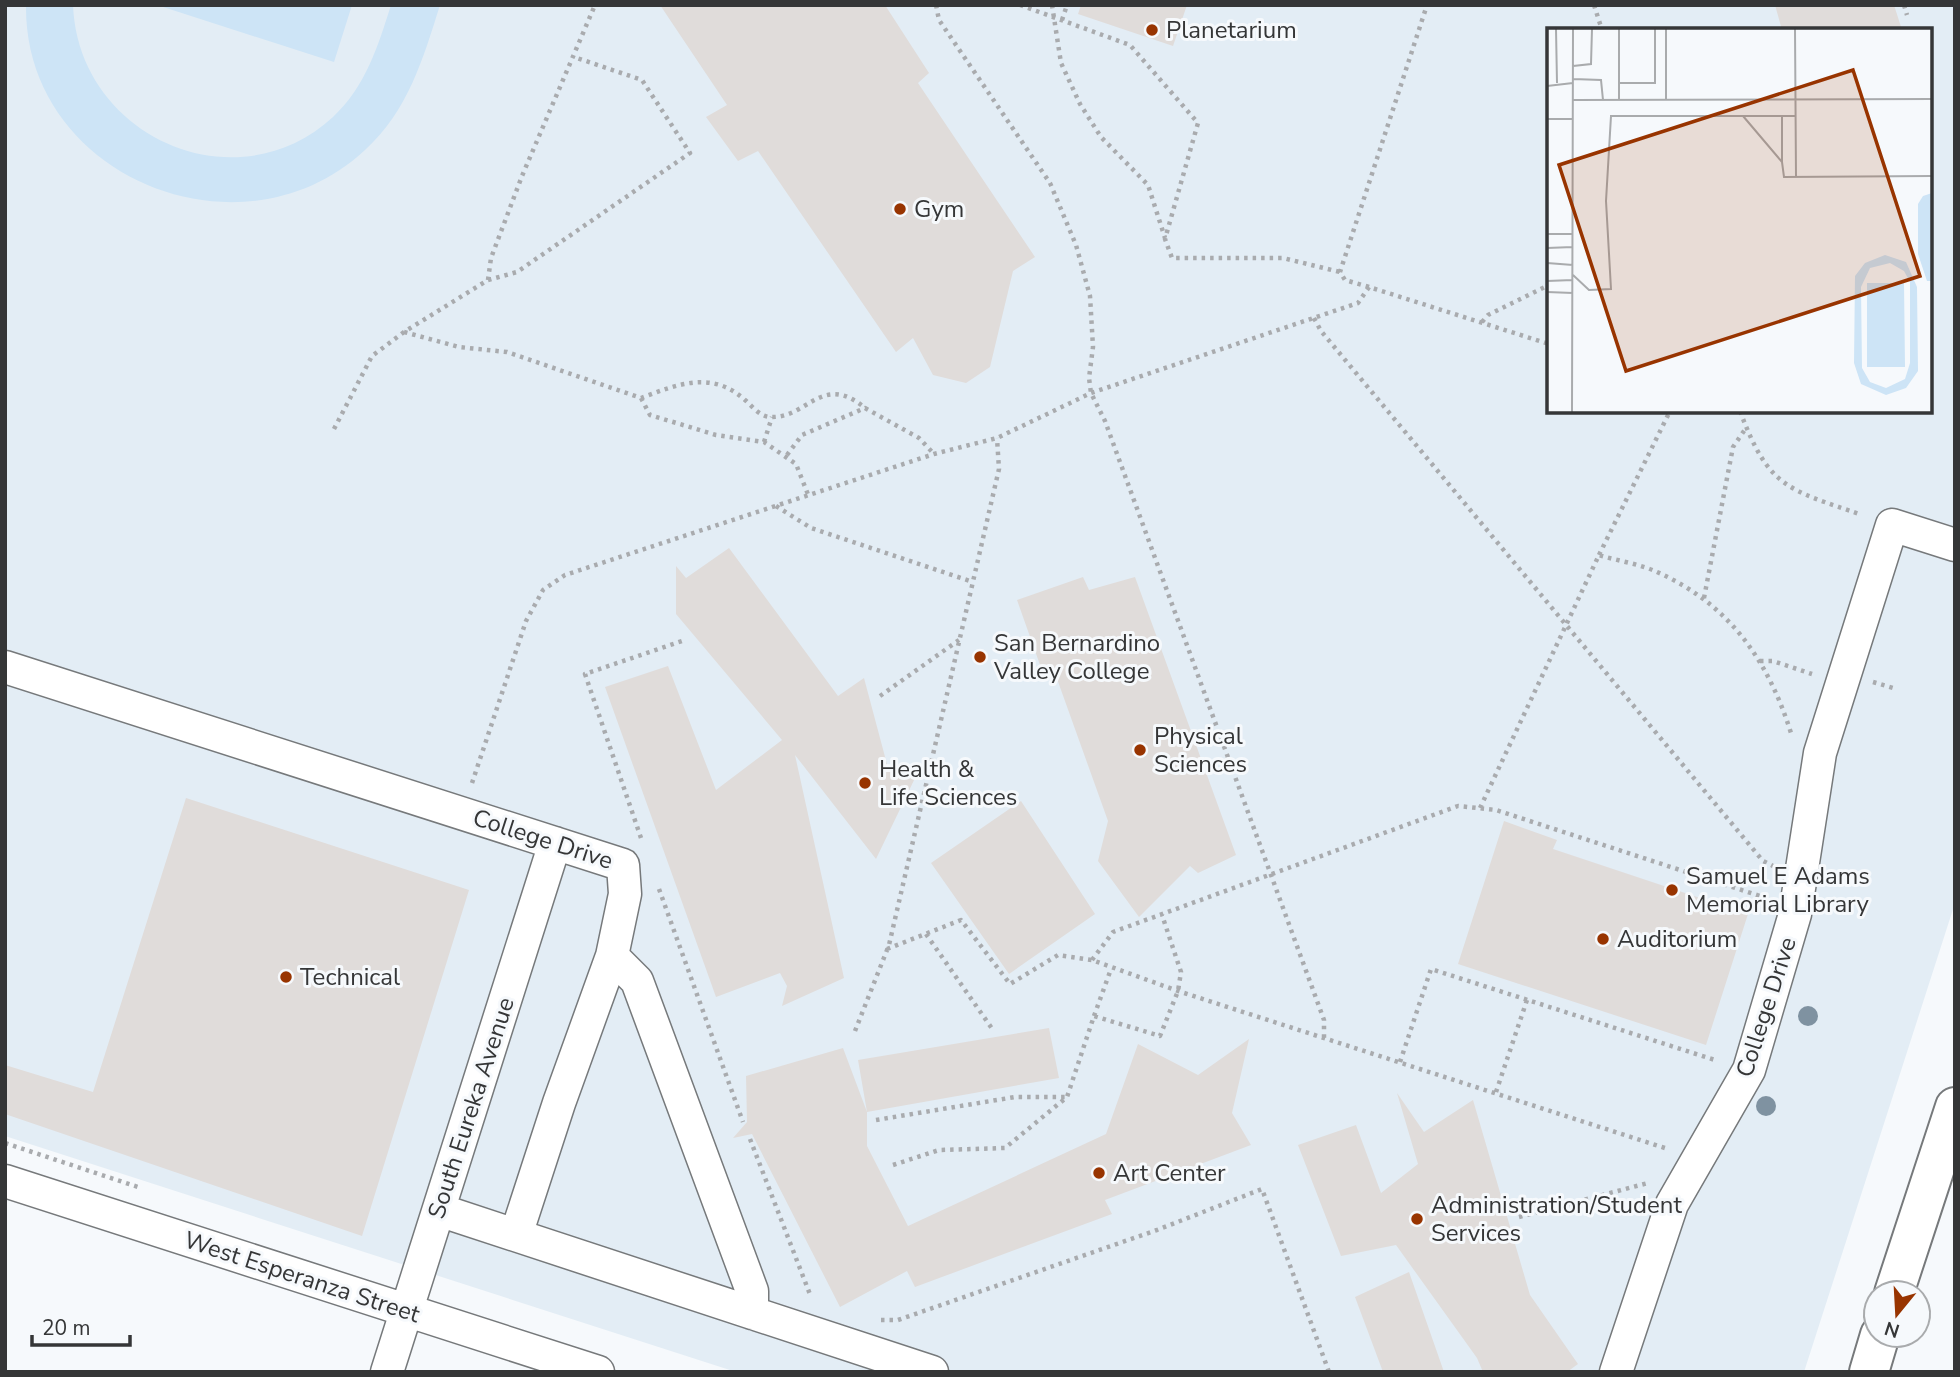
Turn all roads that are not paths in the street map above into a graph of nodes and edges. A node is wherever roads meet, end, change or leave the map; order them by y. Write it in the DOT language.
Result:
graph roads {
  1 [pos="1955,545"];
  2 [pos="5,667"];
  3 [pos="555,843"];
  4 [pos="612,956"];
  5 [pos="1955,1107"];
  6 [pos="5,1181"];
  7 [pos="439,1210"];
  8 [pos="516,1235"];
  9 [pos="1899,1279"];
  10 [pos="407,1311"];
  11 [pos="752,1313"];
  12 [pos="1875,1349"];
  13 [pos="916,1369"];
  14 [pos="387,1372"];
  15 [pos="598,1372"];
  16 [pos="1616,1372"];
  17 [pos="1868,1372"];
  1 -- 16 [label="street, College Drive"];
  2 -- 3 [label="street, College Drive"];
  3 -- 4 [label="street, College Drive"];
  3 -- 7 [label="street, South Eureka Avenue"];
  4 -- 8 [label="street"];
  4 -- 11 [label="street"];
  5 -- 9 [label="main road"];
  6 -- 10 [label="street, West Esperanza Street"];
  7 -- 8 [label="street"];
  7 -- 10 [label="street, South Eureka Avenue"];
  8 -- 11 [label="street"];
  10 -- 14 [label="street, South Eureka Avenue"];
  10 -- 15 [label="street, West Esperanza Street"];
  11 -- 13 [label="street"];
  12 -- 17 [label="main road"];
}
